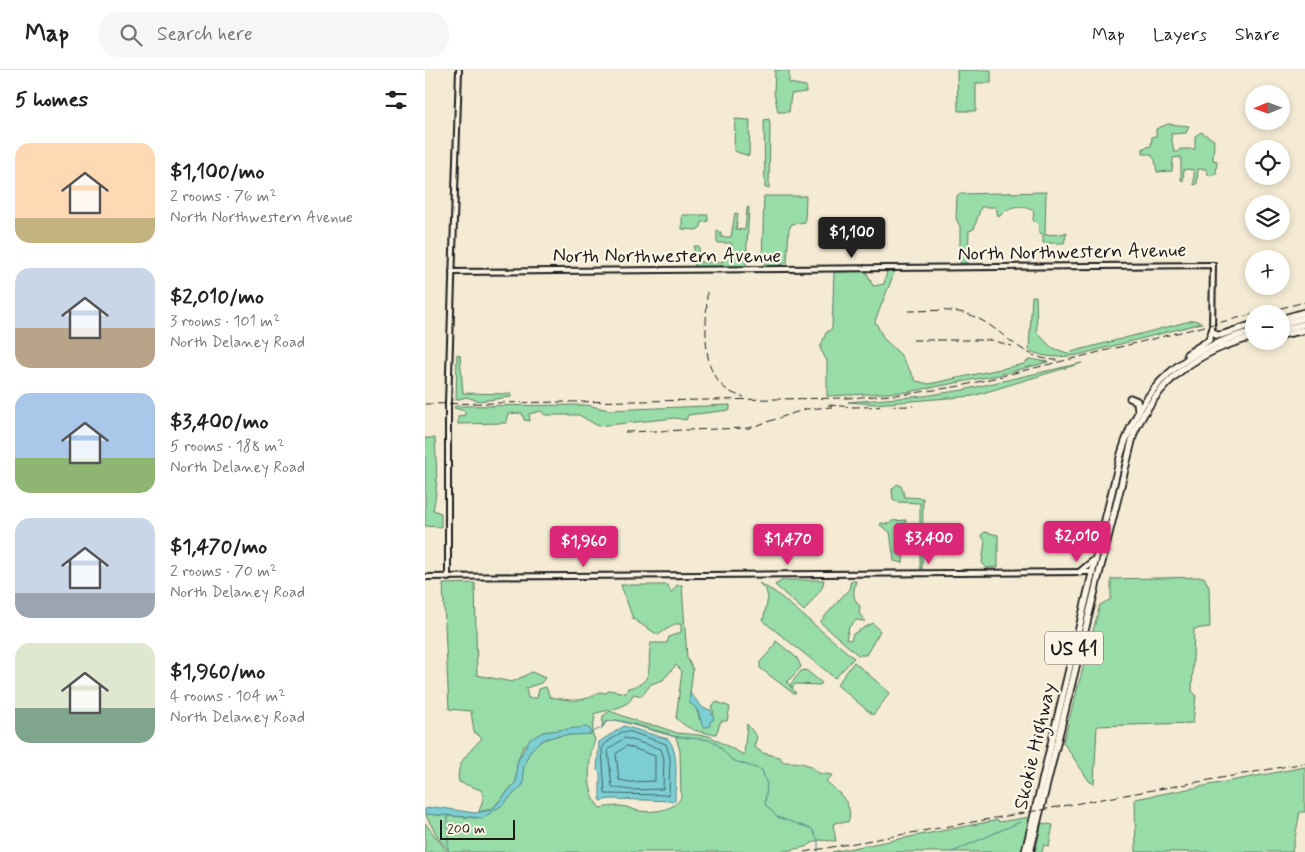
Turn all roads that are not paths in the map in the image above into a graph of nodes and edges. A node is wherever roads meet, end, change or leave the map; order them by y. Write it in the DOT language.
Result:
graph roads {
  1 [pos="459,70"];
  2 [pos="452,272"];
  3 [pos="1305,312"];
  4 [pos="1290,316"];
  5 [pos="1305,318"];
  6 [pos="1290,322"];
  7 [pos="1305,324"];
  8 [pos="1290,328"];
  9 [pos="1245,330"];
  10 [pos="1305,330"];
  11 [pos="1212,331"];
  12 [pos="1245,331"];
  13 [pos="1290,333"];
  14 [pos="1245,340"];
  15 [pos="1161,380"];
  16 [pos="1130,398"];
  17 [pos="1138,410"];
  18 [pos="1096,557"];
  19 [pos="1080,572"];
  20 [pos="1095,572"];
  21 [pos="425,577"];
  22 [pos="448,578"];
  23 [pos="1025,852"];
  24 [pos="1030,852"];
  1 -- 2 [label="street"];
  2 -- 11 [label="street, North Northwestern Avenue"];
  2 -- 22 [label="street"];
  3 -- 4 [label="highway"];
  5 -- 6 [label="highway"];
  7 -- 8 [label="highway"];
  9 -- 11 [label="highway"];
  10 -- 13 [label="highway"];
  11 -- 15 [label="highway"];
  12 -- 15 [label="highway, Skokie Highway / US 41"];
  14 -- 20 [label="highway, Skokie Highway / US 41"];
  15 -- 17 [label="highway, Skokie Highway / US 41"];
  16 -- 17 [label="highway"];
  17 -- 18 [label="highway, Skokie Highway / US 41"];
  18 -- 19 [label="highway"];
  18 -- 20 [label="highway, Skokie Highway / US 41"];
  19 -- 20 [label="street"];
  19 -- 22 [label="street"];
  20 -- 23 [label="highway, Skokie Highway / US 41"];
  20 -- 24 [label="highway, Skokie Highway / US 41"];
  21 -- 22 [label="street"];
}
